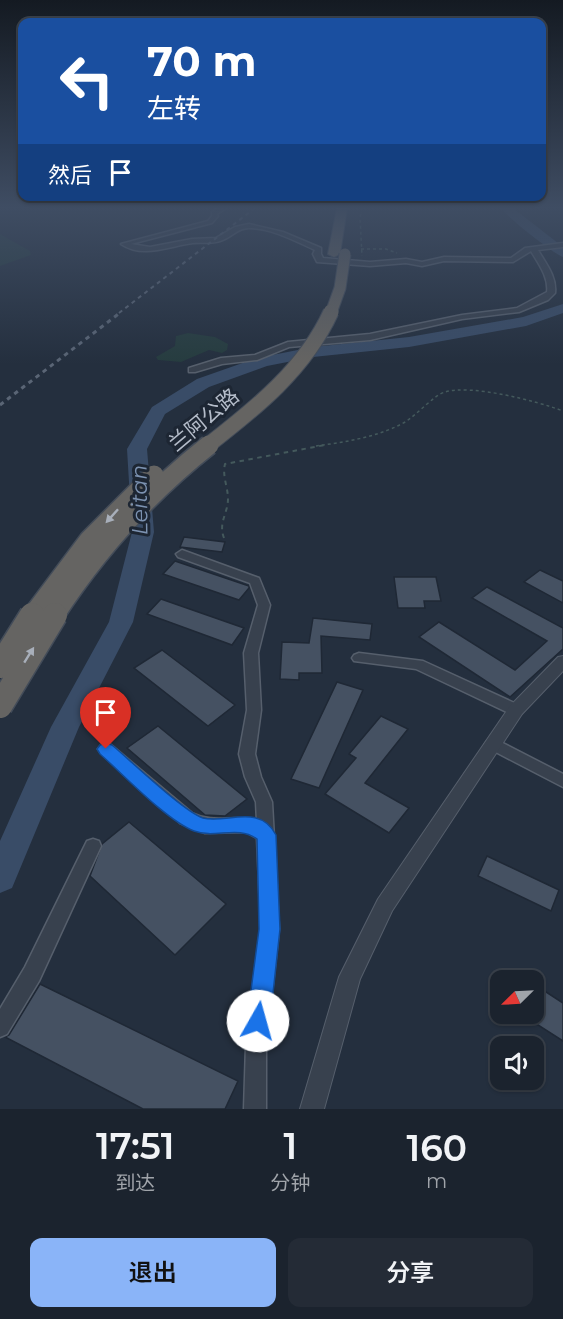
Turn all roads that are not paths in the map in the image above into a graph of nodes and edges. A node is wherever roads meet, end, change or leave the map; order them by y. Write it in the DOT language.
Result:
graph roads {
  1 [pos="320,260"];
  2 [pos="344,260"];
  3 [pos="346,260"];
  4 [pos="441,260"];
  5 [pos="496,260"];
  6 [pos="513,260"];
  7 [pos="543,260"];
  8 [pos="192,370"];
  9 [pos="182,554"];
  10 [pos="358,658"];
  11 [pos="563,661"];
  12 [pos="0,666"];
  13 [pos="0,706"];
  14 [pos="516,710"];
  15 [pos="493,744"];
  16 [pos="106,749"];
  17 [pos="563,781"];
  18 [pos="266,835"];
  19 [pos="93,846"];
  20 [pos="0,1027"];
  21 [pos="255,1109"];
  22 [pos="312,1109"];
  1 -- 4 [label="street"];
  2 -- 12 [label="highway, 兰阿公路, one-way, bridge"];
  13 -- 3 [label="highway, 兰阿公路, one-way, bridge"];
  5 -- 6 [label="street"];
  7 -- 8 [label="street"];
  9 -- 18 [label="street"];
  10 -- 14 [label="street"];
  11 -- 14 [label="street"];
  14 -- 15 [label="street"];
  15 -- 17 [label="street"];
  15 -- 22 [label="street"];
  16 -- 18 [label="street"];
  18 -- 21 [label="street"];
  19 -- 20 [label="street"];
}
